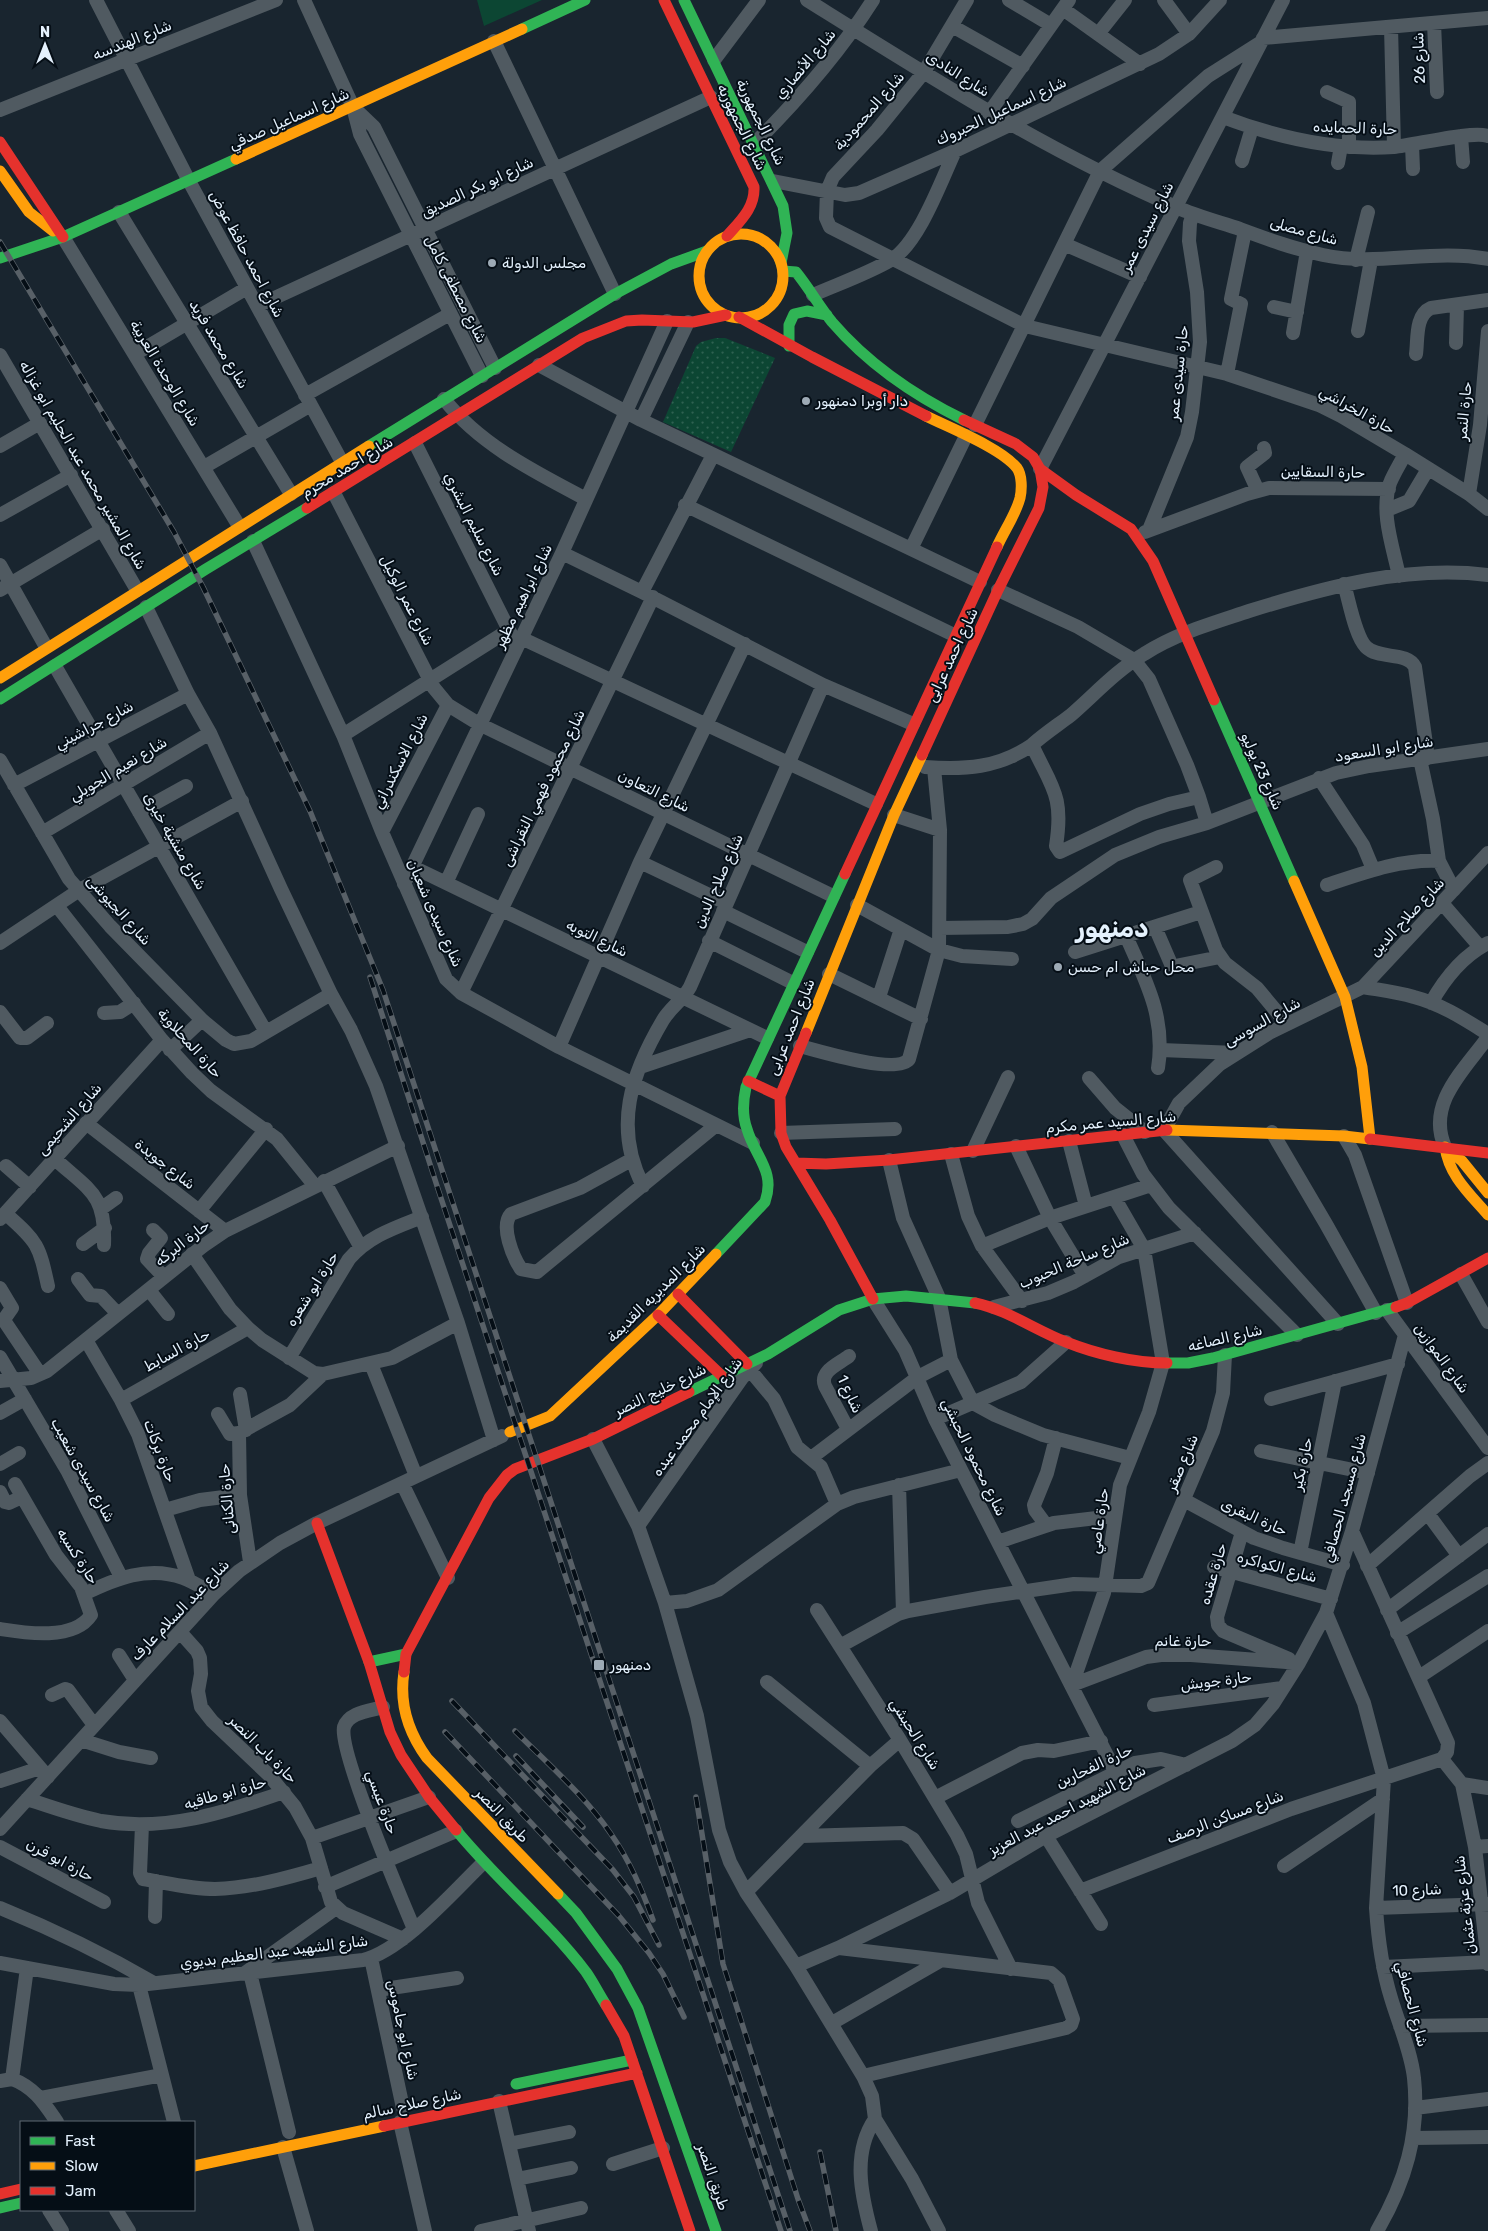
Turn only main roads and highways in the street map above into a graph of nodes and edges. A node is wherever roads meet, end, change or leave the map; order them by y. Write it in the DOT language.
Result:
graph roads {
  1 [pos="585,0"];
  2 [pos="664,0"];
  3 [pos="684,0"];
  4 [pos="0,142"];
  5 [pos="0,171"];
  6 [pos="727,236"];
  7 [pos="63,237"];
  8 [pos="707,251"];
  9 [pos="1,258"];
  10 [pos="782,267"];
  11 [pos="726,315"];
  12 [pos="827,315"];
  13 [pos="739,318"];
  14 [pos="789,346"];
  15 [pos="971,431"];
  16 [pos="1040,469"];
  17 [pos="0,678"];
  18 [pos="0,699"];
  19 [pos="748,1081"];
  20 [pos="780,1096"];
  21 [pos="1370,1138"];
  22 [pos="753,1143"];
  23 [pos="1445,1147"];
  24 [pos="1488,1154"];
  25 [pos="796,1163"];
  26 [pos="1488,1193"];
  27 [pos="1488,1215"];
  28 [pos="1488,1258"];
  29 [pos="678,1294"];
  30 [pos="873,1300"];
  31 [pos="658,1315"];
  32 [pos="768,1354"];
  33 [pos="722,1376"];
  34 [pos="510,1432"];
  35 [pos="564,1449"];
  36 [pos="317,1523"];
  37 [pos="406,1654"];
  38 [pos="369,1662"];
  39 [pos="586,1925"];
  40 [pos="563,1944"];
  41 [pos="597,1964"];
  42 [pos="632,2060"];
  43 [pos="637,2073"];
  44 [pos="505,2087"];
  45 [pos="195,2166"];
  46 [pos="20,2190"];
  47 [pos="0,2194"];
  48 [pos="20,2203"];
  49 [pos="0,2208"];
  50 [pos="686,2229"];
  51 [pos="716,2231"];
  1 -- 7 [label="main road, شارع اسماعيل صدقي"];
  2 -- 6 [label="main road, شارع الجمهوريه"];
  3 -- 10 [label="main road, شارع الجمهورية"];
  4 -- 7 [label="main road, شارع الوحدة العربية"];
  5 -- 7 [label="main road, شارع الوحدة العربية"];
  6 -- 8 [label="main road"];
  6 -- 10 [label="main road"];
  7 -- 9 [label="main road, شارع اسماعيل صدقي"];
  8 -- 11 [label="main road"];
  8 -- 17 [label="main road, شارع احمد محرم"];
  10 -- 12 [label="main road, شارع احمد عرابى"];
  10 -- 13 [label="main road"];
  11 -- 13 [label="main road"];
  11 -- 18 [label="main road, شارع احمد محرم"];
  12 -- 14 [label="main road"];
  12 -- 15 [label="main road, شارع احمد عرابى"];
  13 -- 14 [label="main road, شارع احمد عرابى"];
  14 -- 15 [label="main road, شارع احمد عرابى"];
  15 -- 16 [label="main road, شارع احمد عرابى"];
  15 -- 19 [label="main road, شارع احمد عرابى"];
  16 -- 20 [label="main road, شارع احمد عرابى"];
  16 -- 21 [label="main road, شارع 23 يوليو"];
  19 -- 20 [label="main road"];
  19 -- 22 [label="main road, شارع احمد عرابى"];
  20 -- 25 [label="main road, شارع احمد عرابى"];
  21 -- 23 [label="main road, شارع السيد عمر مكرم"];
  21 -- 25 [label="main road, شارع السيد عمر مكرم"];
  22 -- 29 [label="main road, شارع المديريه القديمة"];
  23 -- 24 [label="main road, شارع السيد عمر مكرم"];
  23 -- 26 [label="main road"];
  23 -- 27 [label="main road"];
  25 -- 30 [label="main road, شارع محمود الحبشي"];
  28 -- 30 [label="main road, شارع الصاغه"];
  29 -- 31 [label="main road, شارع المديريه القديمة"];
  29 -- 33 [label="main road, شارع خليج النصر"];
  30 -- 32 [label="main road, شارع الإمام محمد عبده"];
  31 -- 33 [label="main road"];
  31 -- 34 [label="main road, شارع المديريه القديمة"];
  33 -- 35 [label="main road, شارع خليج النصر"];
  35 -- 37 [label="main road, طريق النصر"];
  36 -- 38 [label="main road, طريق النصر"];
  37 -- 38 [label="main road"];
  37 -- 39 [label="main road, طريق النصر"];
  38 -- 40 [label="main road, طريق النصر"];
  39 -- 40 [label="main road"];
  39 -- 41 [label="main road, طريق النصر"];
  40 -- 41 [label="main road, طريق النصر"];
  41 -- 42 [label="main road, طريق النصر"];
  41 -- 51 [label="main road, طريق النصر"];
  42 -- 43 [label="main road, طريق النصر"];
  42 -- 44 [label="main road"];
  43 -- 45 [label="main road, شارع صلاح سالم"];
  43 -- 50 [label="main road, طريق النصر"];
  46 -- 47 [label="main road"];
  48 -- 49 [label="main road"];
}
